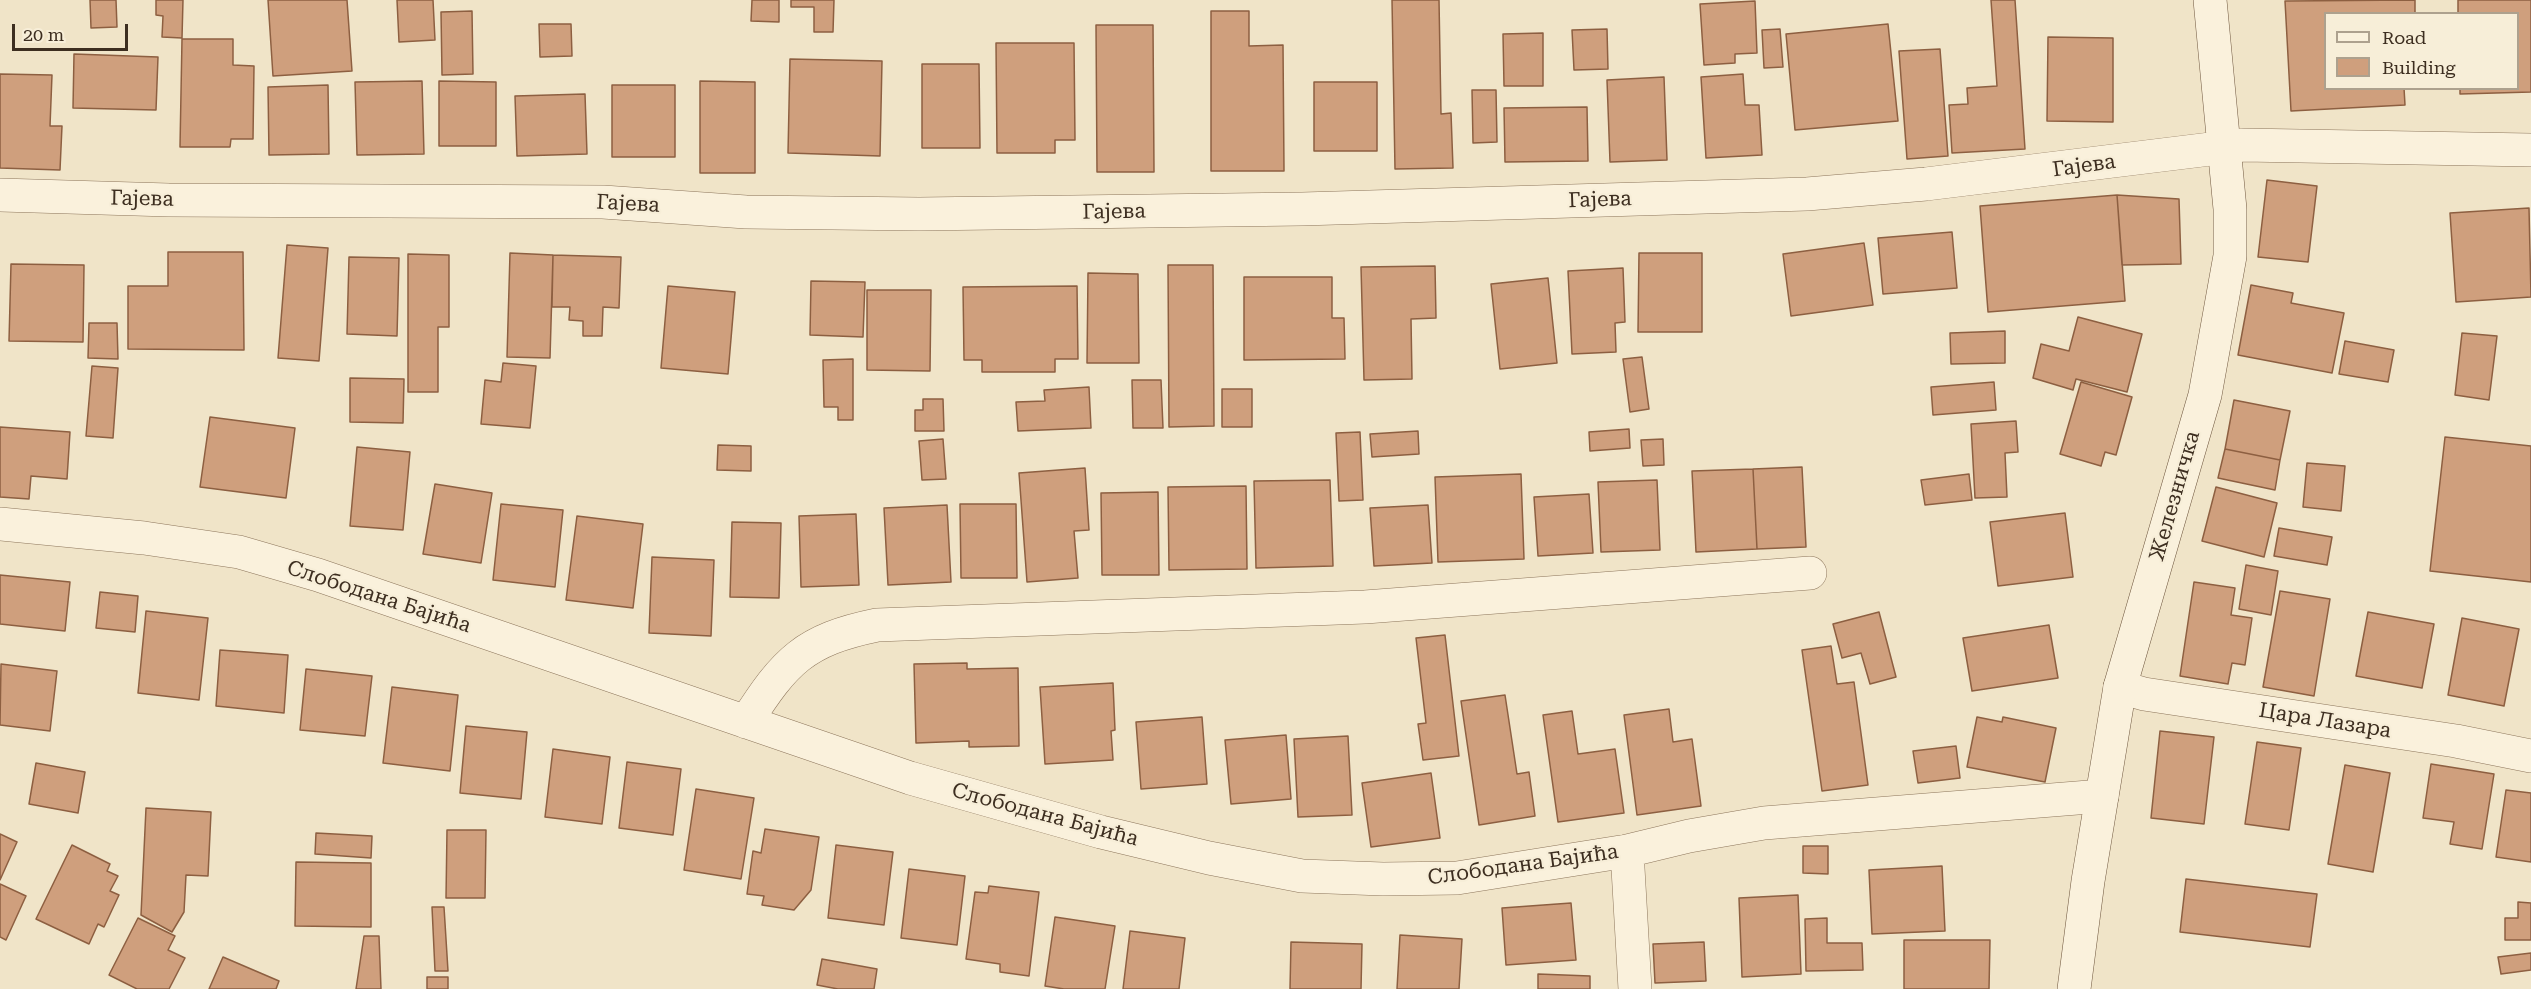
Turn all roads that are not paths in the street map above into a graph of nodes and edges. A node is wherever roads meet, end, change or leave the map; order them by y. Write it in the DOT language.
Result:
graph roads {
  1 [pos="2210,0"];
  2 [pos="2225,147"];
  3 [pos="2531,150"];
  4 [pos="0,195"];
  5 [pos="0,524"];
  6 [pos="1810,573"];
  7 [pos="2120,687"];
  8 [pos="746,722"];
  9 [pos="2531,756"];
  10 [pos="2102,796"];
  11 [pos="1627,851"];
  12 [pos="1635,989"];
  13 [pos="2074,989"];
  1 -- 2 [label="street, Железничка"];
  2 -- 3 [label="street, Гајева"];
  2 -- 4 [label="street, Гајева"];
  2 -- 7 [label="street, Железничка"];
  5 -- 8 [label="street, Слободана Бајића"];
  6 -- 8 [label="street"];
  7 -- 9 [label="street, Цара Лазара"];
  7 -- 10 [label="street, Железничка"];
  8 -- 11 [label="street, Слободана Бајића"];
  10 -- 11 [label="street, Слободана Бајића"];
  10 -- 13 [label="street, Железничка"];
  11 -- 12 [label="street"];
}
